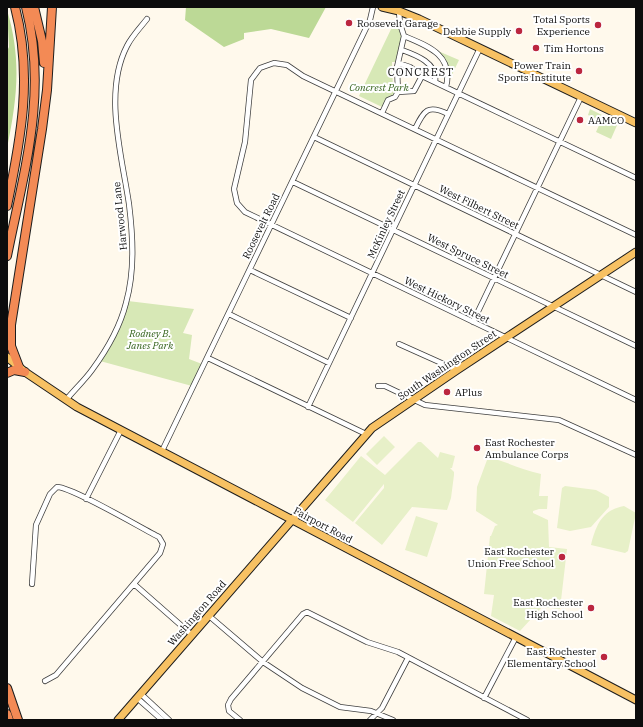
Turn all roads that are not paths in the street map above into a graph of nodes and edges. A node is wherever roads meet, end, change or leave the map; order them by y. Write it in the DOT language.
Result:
graph roads {
  1 [pos="15,7"];
  2 [pos="26,7"];
  3 [pos="34,7"];
  4 [pos="52,7"];
  5 [pos="373,7"];
  6 [pos="382,7"];
  7 [pos="397,9"];
  8 [pos="147,19"];
  9 [pos="404,36"];
  10 [pos="480,48"];
  11 [pos="402,50"];
  12 [pos="398,63"];
  13 [pos="422,76"];
  14 [pos="435,82"];
  15 [pos="446,87"];
  16 [pos="335,91"];
  17 [pos="398,92"];
  18 [pos="458,93"];
  19 [pos="580,97"];
  20 [pos="46,100"];
  21 [pos="382,113"];
  22 [pos="448,114"];
  23 [pos="636,123"];
  24 [pos="415,129"];
  25 [pos="314,137"];
  26 [pos="436,139"];
  27 [pos="559,141"];
  28 [pos="636,178"];
  29 [pos="293,182"];
  30 [pos="414,185"];
  31 [pos="537,187"];
  32 [pos="7,206"];
  33 [pos="272,226"];
  34 [pos="393,230"];
  35 [pos="515,234"];
  36 [pos="636,235"];
  37 [pos="636,252"];
  38 [pos="7,256"];
  39 [pos="250,270"];
  40 [pos="372,274"];
  41 [pos="601,275"];
  42 [pos="494,278"];
  43 [pos="636,292"];
  44 [pos="553,306"];
  45 [pos="229,314"];
  46 [pos="351,318"];
  47 [pos="473,322"];
  48 [pos="11,325"];
  49 [pos="506,338"];
  50 [pos="7,341"];
  51 [pos="399,344"];
  52 [pos="636,346"];
  53 [pos="7,357"];
  54 [pos="208,358"];
  55 [pos="329,363"];
  56 [pos="22,370"];
  57 [pos="457,370"];
  58 [pos="7,373"];
  59 [pos="378,386"];
  60 [pos="66,400"];
  61 [pos="412,400"];
  62 [pos="636,400"];
  63 [pos="308,407"];
  64 [pos="122,430"];
  65 [pos="366,434"];
  66 [pos="162,451"];
  67 [pos="636,455"];
  68 [pos="86,499"];
  69 [pos="292,519"];
  70 [pos="32,584"];
  71 [pos="134,584"];
  72 [pos="208,615"];
  73 [pos="192,635"];
  74 [pos="516,637"];
  75 [pos="408,658"];
  76 [pos="263,662"];
  77 [pos="45,680"];
  78 [pos="7,688"];
  79 [pos="139,696"];
  80 [pos="484,698"];
  81 [pos="636,700"];
  82 [pos="377,713"];
  83 [pos="7,714"];
  84 [pos="9,720"];
  85 [pos="18,720"];
  86 [pos="118,720"];
  87 [pos="162,720"];
  88 [pos="169,720"];
  89 [pos="240,720"];
  90 [pos="370,720"];
  91 [pos="393,720"];
  92 [pos="527,720"];
  1 -- 32 [label="highway"];
  2 -- 38 [label="highway"];
  3 -- 20 [label="highway"];
  4 -- 20 [label="highway"];
  5 -- 16 [label="street, Roosevelt Road"];
  6 -- 7 [label="main road"];
  7 -- 9 [label="street"];
  7 -- 10 [label="main road"];
  8 -- 60 [label="street, Harwood Lane"];
  9 -- 11 [label="street"];
  9 -- 15 [label="street"];
  10 -- 18 [label="street, McKinley Street"];
  10 -- 19 [label="main road"];
  11 -- 12 [label="street"];
  11 -- 14 [label="street"];
  12 -- 13 [label="street"];
  12 -- 17 [label="street"];
  13 -- 14 [label="street"];
  13 -- 17 [label="street"];
  14 -- 15 [label="street"];
  15 -- 18 [label="street"];
  16 -- 21 [label="street, West Hickory Street"];
  16 -- 25 [label="street, Roosevelt Road"];
  16 -- 33 [label="street, West Hickory Street"];
  17 -- 21 [label="street"];
  18 -- 22 [label="street, McKinley Street"];
  18 -- 27 [label="street"];
  19 -- 23 [label="main road"];
  19 -- 27 [label="street"];
  20 -- 48 [label="highway"];
  21 -- 24 [label="street, West Hickory Street"];
  22 -- 24 [label="street"];
  22 -- 26 [label="street, McKinley Street"];
  24 -- 26 [label="street, West Hickory Street"];
  25 -- 29 [label="street, Roosevelt Road"];
  25 -- 30 [label="street, West Filbert Street"];
  26 -- 30 [label="street, McKinley Street"];
  26 -- 31 [label="street, West Hickory Street"];
  27 -- 28 [label="street"];
  27 -- 31 [label="street"];
  29 -- 33 [label="street, Roosevelt Road"];
  29 -- 34 [label="street, West Spruce Street"];
  30 -- 34 [label="street, McKinley Street"];
  30 -- 35 [label="street, West Filbert Street"];
  31 -- 35 [label="street"];
  31 -- 36 [label="street, West Hickory Street"];
  33 -- 39 [label="street, Roosevelt Road"];
  33 -- 40 [label="street, West Hickory Street"];
  34 -- 40 [label="street, McKinley Street"];
  34 -- 42 [label="street, West Spruce Street"];
  35 -- 41 [label="street, West Filbert Street"];
  35 -- 42 [label="street"];
  37 -- 41 [label="main road, South Washington Street"];
  39 -- 45 [label="street, Roosevelt Road"];
  39 -- 46 [label="street"];
  40 -- 46 [label="street, McKinley Street"];
  40 -- 47 [label="street, West Hickory Street"];
  41 -- 43 [label="street, West Filbert Street"];
  41 -- 44 [label="main road, South Washington Street"];
  42 -- 44 [label="street, West Spruce Street"];
  42 -- 47 [label="street"];
  44 -- 49 [label="main road, South Washington Street"];
  44 -- 52 [label="street, West Spruce Street"];
  45 -- 54 [label="street, Roosevelt Road"];
  45 -- 55 [label="street"];
  46 -- 55 [label="street, McKinley Street"];
  47 -- 49 [label="street, West Hickory Street"];
  48 -- 50 [label="highway"];
  48 -- 56 [label="highway"];
  49 -- 57 [label="main road, South Washington Street"];
  49 -- 62 [label="street, West Hickory Street"];
  51 -- 57 [label="street"];
  53 -- 56 [label="main road, Fairport Road"];
  54 -- 63 [label="street"];
  54 -- 66 [label="street, Roosevelt Road"];
  55 -- 63 [label="street, McKinley Street"];
  56 -- 58 [label="highway"];
  56 -- 60 [label="main road, Fairport Road"];
  57 -- 61 [label="main road, South Washington Street"];
  59 -- 61 [label="street"];
  60 -- 64 [label="main road, Fairport Road"];
  61 -- 65 [label="main road, South Washington Street"];
  61 -- 67 [label="street"];
  63 -- 65 [label="street"];
  64 -- 66 [label="main road, Fairport Road"];
  64 -- 68 [label="street"];
  65 -- 69 [label="main road, South Washington Street"];
  66 -- 69 [label="main road, Fairport Road"];
  68 -- 70 [label="street"];
  68 -- 71 [label="street"];
  69 -- 72 [label="main road, Washington Road"];
  69 -- 74 [label="main road, Fairport Road"];
  71 -- 73 [label="street"];
  71 -- 77 [label="street"];
  72 -- 73 [label="main road, Washington Road"];
  72 -- 76 [label="street"];
  73 -- 79 [label="main road, Washington Road"];
  74 -- 80 [label="street"];
  74 -- 81 [label="main road, Fairport Road"];
  75 -- 76 [label="street"];
  75 -- 80 [label="street"];
  75 -- 82 [label="street"];
  76 -- 82 [label="street"];
  76 -- 89 [label="street"];
  78 -- 85 [label="highway"];
  79 -- 86 [label="main road, Washington Road"];
  79 -- 87 [label="street"];
  79 -- 88 [label="street"];
  80 -- 92 [label="street"];
  82 -- 90 [label="street"];
  82 -- 91 [label="street"];
  83 -- 84 [label="highway"];
}
